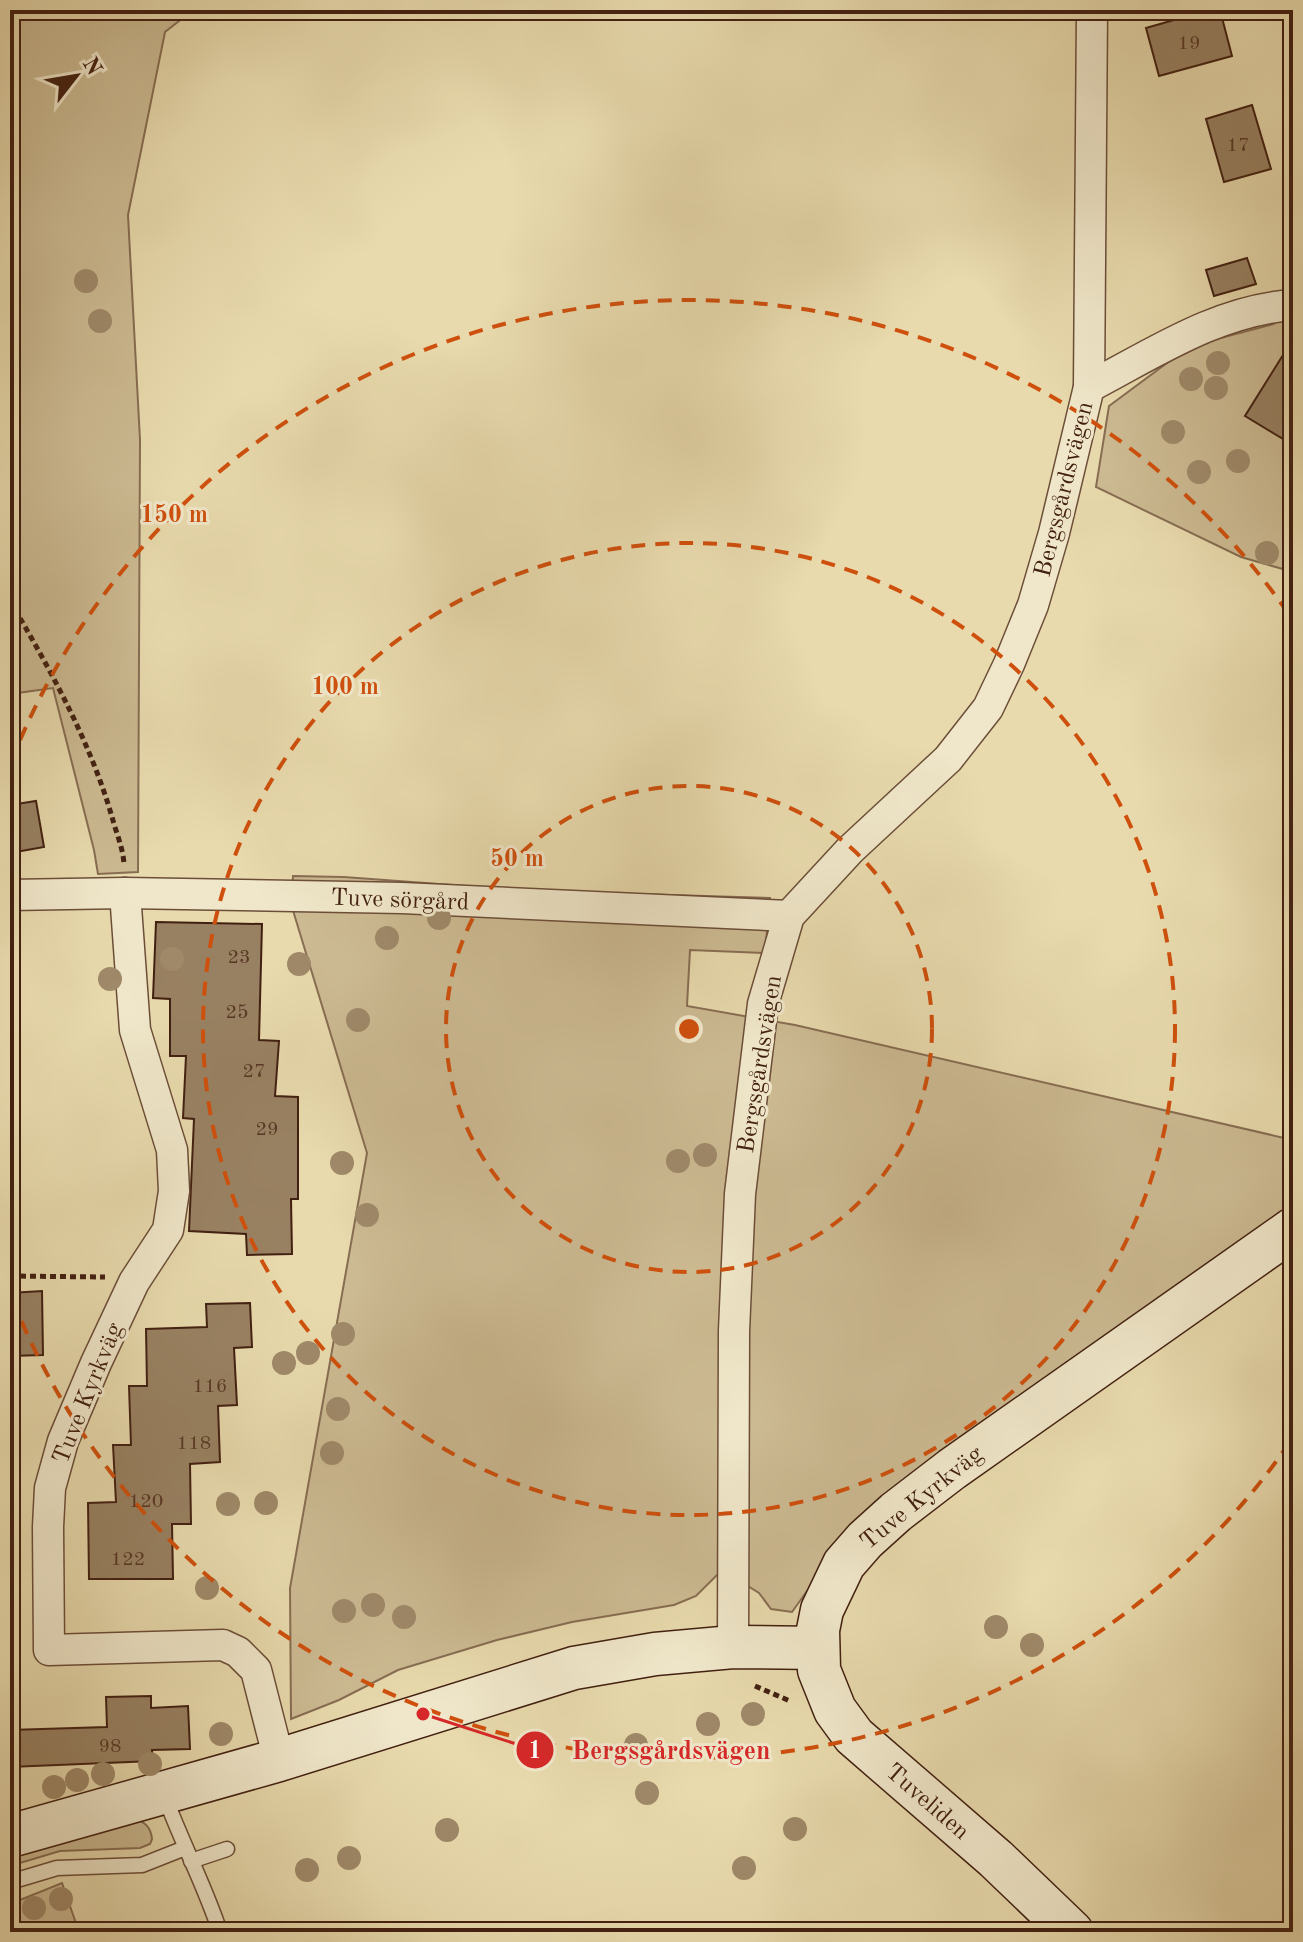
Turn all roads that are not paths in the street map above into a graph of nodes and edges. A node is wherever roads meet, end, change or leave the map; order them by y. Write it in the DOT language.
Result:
graph roads {
  1 [pos="1092,10"];
  2 [pos="1293,305"];
  3 [pos="1089,387"];
  4 [pos="125,893"];
  5 [pos="10,895"];
  6 [pos="789,916"];
  7 [pos="1293,1229"];
  8 [pos="818,1648"];
  9 [pos="736,1665"];
  10 [pos="279,1760"];
  11 [pos="164,1793"];
  12 [pos="10,1836"];
  13 [pos="227,1849"];
  14 [pos="188,1854"];
  15 [pos="10,1882"];
  16 [pos="220,1932"];
  17 [pos="1072,1932"];
  1 -- 3 [label="street, Bergsgårdsvägen"];
  2 -- 3 [label="street, Bergsgårdsvägen"];
  3 -- 6 [label="street, Bergsgårdsvägen"];
  4 -- 5 [label="street, Tuve sörgård"];
  4 -- 6 [label="street, Tuve sörgård"];
  4 -- 10 [label="street, Tuve Kyrkväg"];
  6 -- 9 [label="street, Bergsgårdsvägen"];
  7 -- 8 [label="street, Tuve Kyrkväg"];
  8 -- 9 [label="street"];
  8 -- 17 [label="street, Tuveliden"];
  9 -- 10 [label="street"];
  10 -- 11 [label="street"];
  11 -- 12 [label="street"];
  11 -- 14 [label="lane"];
  13 -- 14 [label="lane"];
  14 -- 15 [label="lane"];
  14 -- 16 [label="lane"];
}
